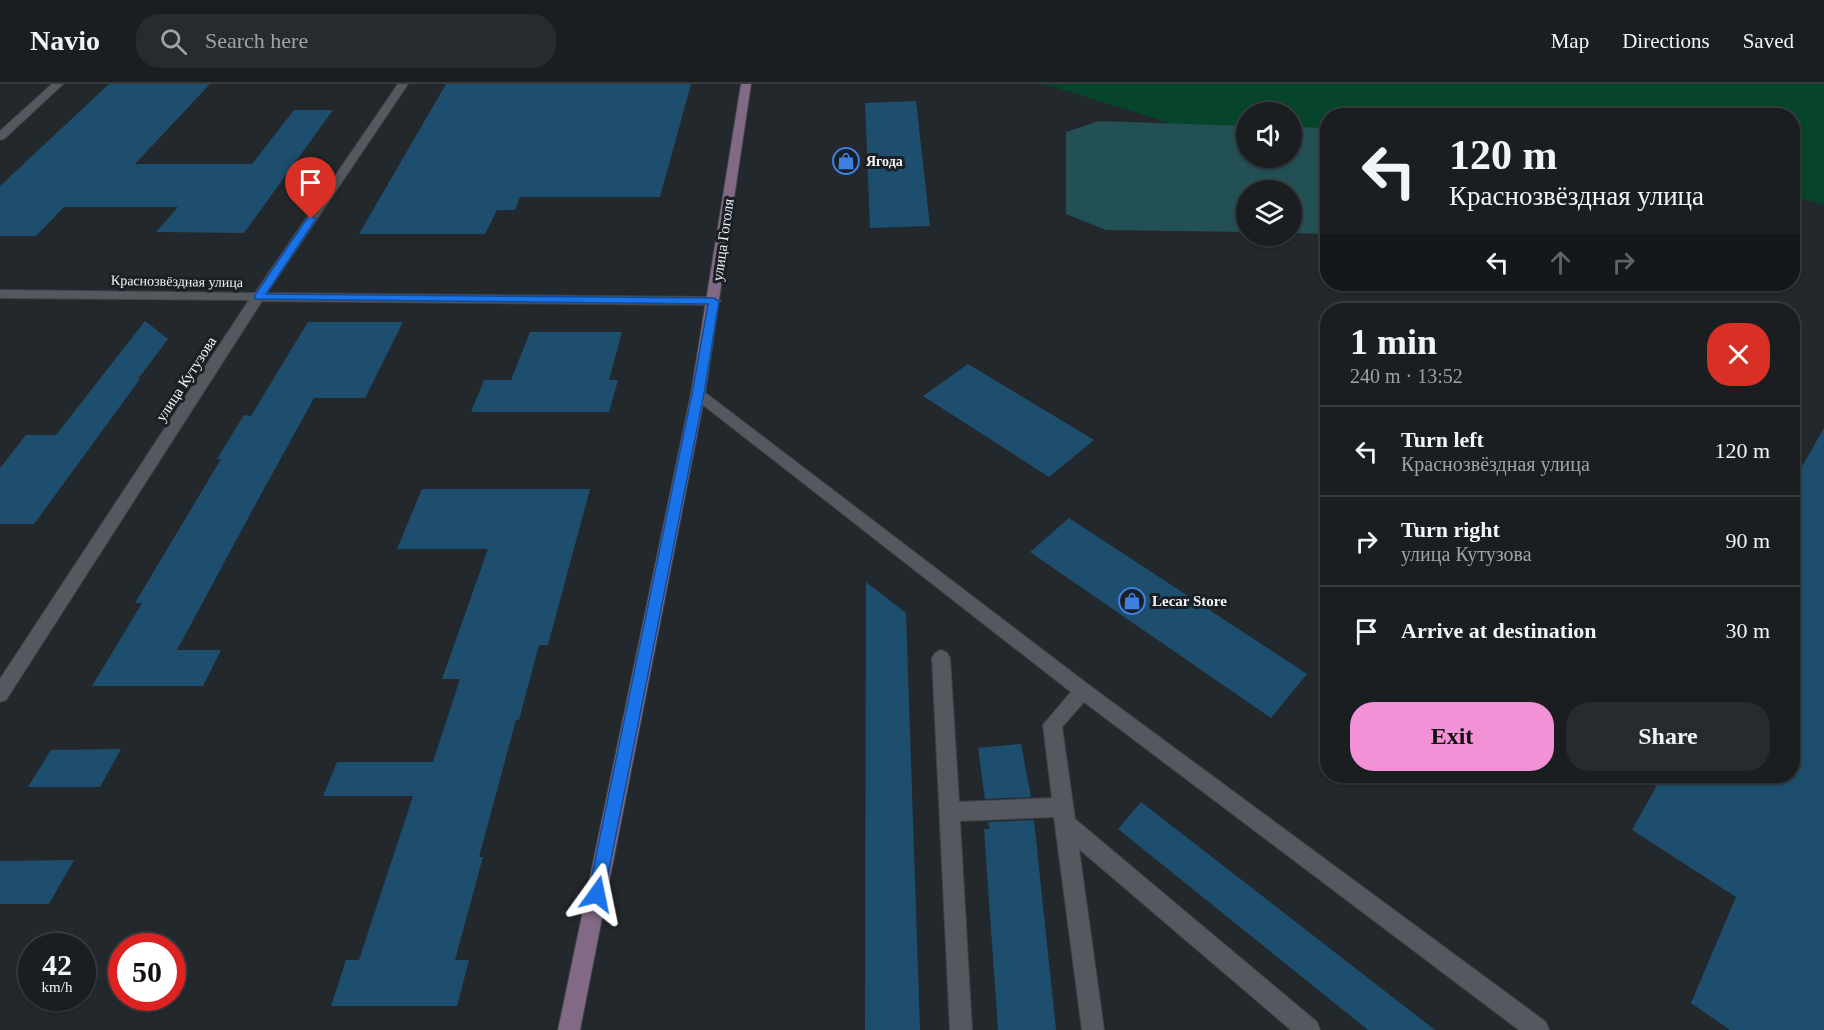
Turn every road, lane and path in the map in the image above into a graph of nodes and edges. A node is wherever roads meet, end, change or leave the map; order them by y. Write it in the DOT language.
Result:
graph roads {
  1 [pos="58,84"];
  2 [pos="403,84"];
  3 [pos="746,84"];
  4 [pos="0,136"];
  5 [pos="0,294"];
  6 [pos="258,297"];
  7 [pos="714,301"];
  8 [pos="698,394"];
  9 [pos="941,658"];
  10 [pos="1083,691"];
  11 [pos="0,694"];
  12 [pos="949,812"];
  13 [pos="1064,815"];
  14 [pos="569,1030"];
  15 [pos="961,1030"];
  16 [pos="1093,1030"];
  17 [pos="1309,1030"];
  18 [pos="1539,1030"];
  1 -- 4 [label="street"];
  2 -- 6 [label="street, улица Кутузова"];
  3 -- 7 [label="main road, улица Гоголя"];
  5 -- 6 [label="street, Краснозвёздная улица"];
  6 -- 7 [label="street, Краснозвёздная улица"];
  6 -- 11 [label="street, улица Кутузова"];
  7 -- 8 [label="main road, улица Гоголя"];
  8 -- 10 [label="street"];
  8 -- 14 [label="main road, улица Гоголя"];
  9 -- 12 [label="street"];
  10 -- 13 [label="street"];
  10 -- 18 [label="street"];
  12 -- 13 [label="street"];
  12 -- 15 [label="street"];
  13 -- 16 [label="street"];
  13 -- 17 [label="street"];
}
